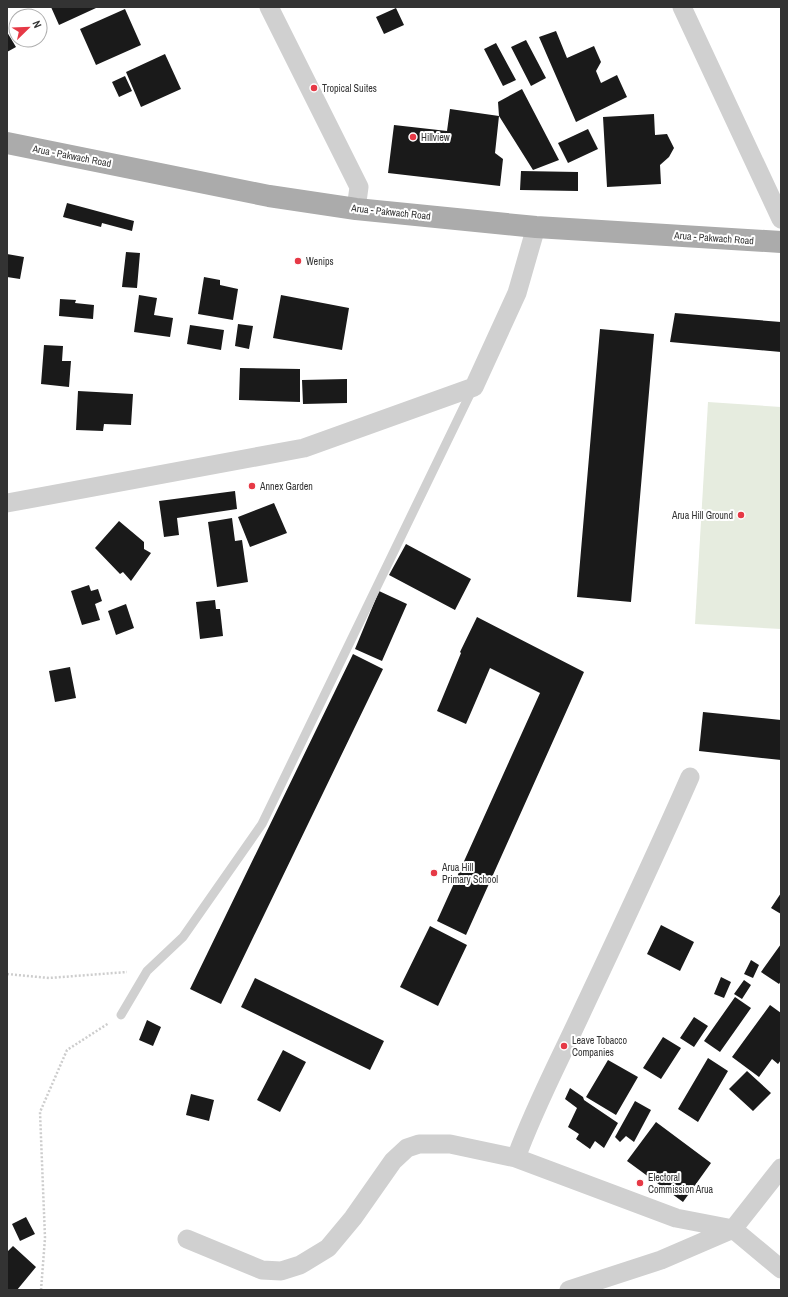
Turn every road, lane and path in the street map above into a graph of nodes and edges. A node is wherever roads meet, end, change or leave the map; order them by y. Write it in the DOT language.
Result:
graph roads {
  1 [pos="269,7"];
  2 [pos="682,7"];
  3 [pos="7,143"];
  4 [pos="356,209"];
  5 [pos="781,219"];
  6 [pos="536,227"];
  7 [pos="781,242"];
  8 [pos="474,387"];
  9 [pos="7,503"];
  10 [pos="690,777"];
  11 [pos="147,971"];
  12 [pos="7,974"];
  13 [pos="121,1015"];
  14 [pos="516,1158"];
  15 [pos="781,1168"];
  16 [pos="733,1230"];
  17 [pos="187,1239"];
  18 [pos="781,1270"];
  19 [pos="41,1290"];
  20 [pos="569,1290"];
  1 -- 4 [label="street"];
  2 -- 5 [label="street"];
  3 -- 4 [label="main road, Arua - Pakwach Road"];
  4 -- 6 [label="main road, Arua - Pakwach Road"];
  6 -- 7 [label="main road, Arua - Pakwach Road"];
  6 -- 8 [label="street"];
  8 -- 9 [label="street"];
  8 -- 11 [label="lane"];
  10 -- 14 [label="street"];
  11 -- 12 [label="path"];
  11 -- 13 [label="lane"];
  13 -- 19 [label="path"];
  14 -- 16 [label="street"];
  14 -- 17 [label="street"];
  15 -- 16 [label="street"];
  16 -- 18 [label="street"];
  16 -- 20 [label="street"];
}
